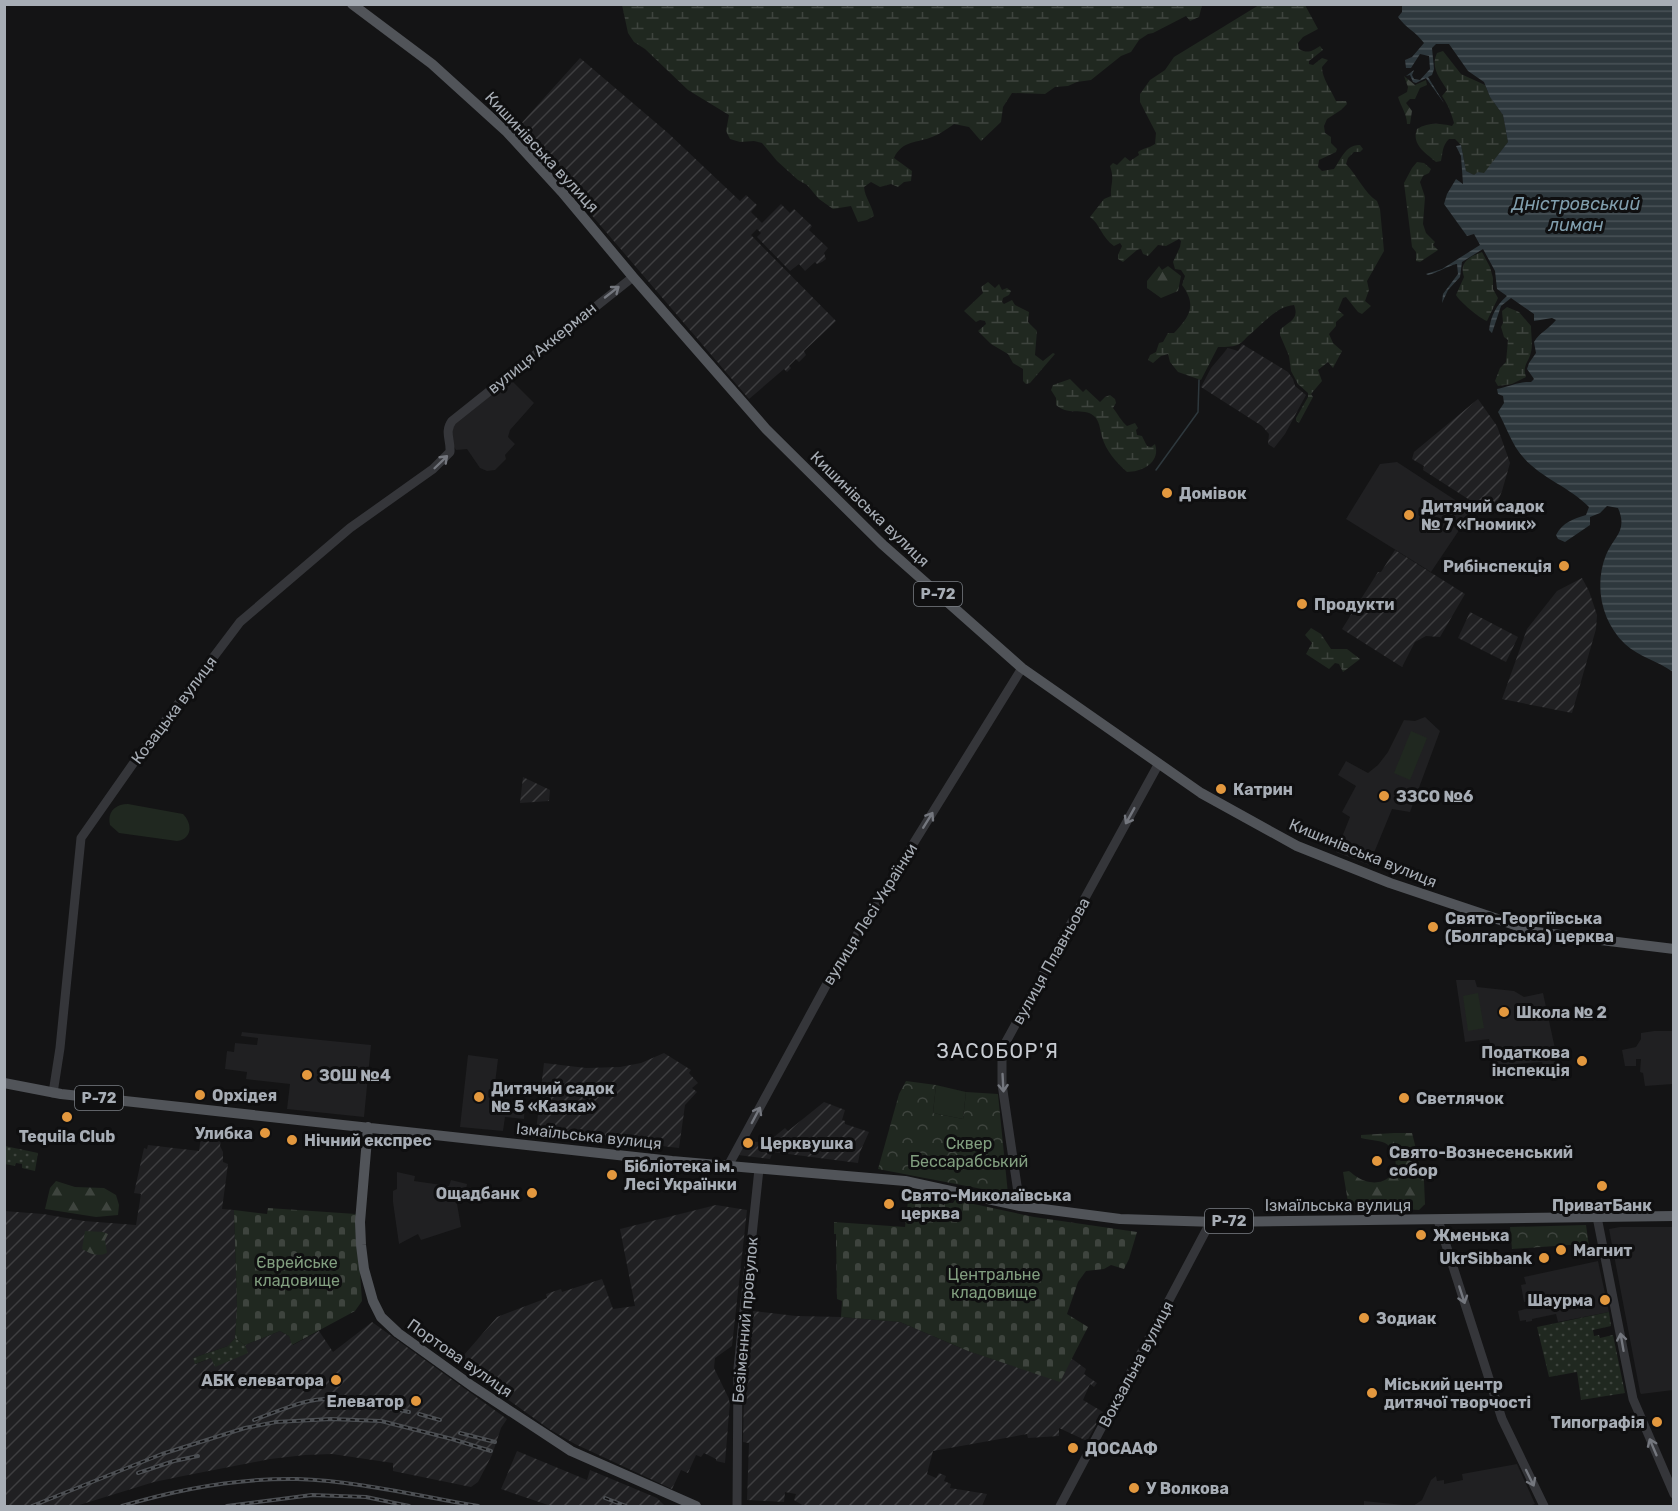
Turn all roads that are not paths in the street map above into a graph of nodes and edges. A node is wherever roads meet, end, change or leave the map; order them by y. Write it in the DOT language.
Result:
graph roads {
  1 [pos="352,4"];
  2 [pos="633,277"];
  3 [pos="452,421"];
  4 [pos="1022,668"];
  5 [pos="1158,765"];
  6 [pos="1674,950"];
  7 [pos="4,1083"];
  8 [pos="53,1093"];
  9 [pos="368,1127"];
  10 [pos="728,1166"];
  11 [pos="759,1169"];
  12 [pos="1020,1206"];
  13 [pos="1674,1216"];
  14 [pos="1597,1217"];
  15 [pos="1438,1220"];
  16 [pos="1211,1221"];
  17 [pos="1674,1494"];
  18 [pos="696,1506"];
  19 [pos="736,1506"];
  20 [pos="1060,1506"];
  21 [pos="1544,1506"];
  1 -- 2 [label="main road, Кишинівська вулиця / Р-72"];
  3 -- 2 [label="street, вулиця Аккерман, one-way"];
  2 -- 4 [label="main road, Кишинівська вулиця / Р-72"];
  8 -- 3 [label="street, Козацька вулиця, one-way"];
  4 -- 5 [label="main road, Кишинівська вулиця / Р-72"];
  10 -- 4 [label="street, вулиця Лесі Українки, one-way"];
  5 -- 6 [label="main road, Кишинівська вулиця / Р-72"];
  5 -- 12 [label="street, вулиця Плавньова, one-way"];
  7 -- 8 [label="main road, Ізмаїльська вулиця / Р-72"];
  8 -- 9 [label="main road, Ізмаїльська вулиця / Р-72"];
  9 -- 10 [label="main road, Ізмаїльська вулиця / Р-72"];
  9 -- 18 [label="main road, Портова вулиця"];
  10 -- 11 [label="main road, Ізмаїльська вулиця / Р-72"];
  11 -- 12 [label="main road, Ізмаїльська вулиця / Р-72"];
  11 -- 19 [label="street, Безіменний провулок"];
  12 -- 16 [label="main road, Ізмаїльська вулиця / Р-72"];
  13 -- 14 [label="main road, Ізмаїльська вулиця / Р-72"];
  14 -- 15 [label="main road, Ізмаїльська вулиця / Р-72"];
  17 -- 14 [label="street, one-way"];
  15 -- 16 [label="main road, Ізмаїльська вулиця / Р-72"];
  15 -- 21 [label="street, one-way"];
  16 -- 20 [label="street, Вокзальна вулиця"];
}
